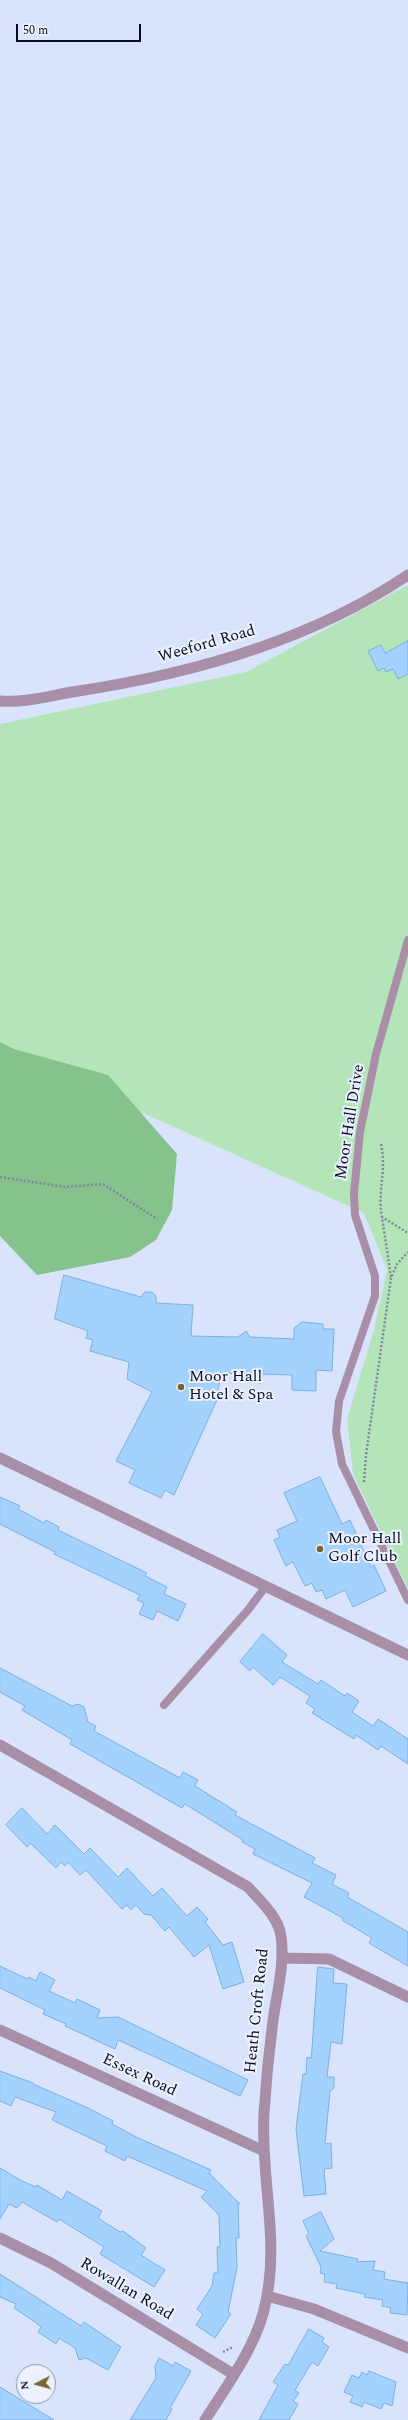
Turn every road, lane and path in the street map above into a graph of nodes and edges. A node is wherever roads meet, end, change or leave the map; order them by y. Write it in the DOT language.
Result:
graph roads {
  1 [pos="408,575"];
  2 [pos="0,701"];
  3 [pos="408,940"];
  4 [pos="381,1144"];
  5 [pos="0,1177"];
  6 [pos="382,1217"];
  7 [pos="158,1219"];
  8 [pos="408,1233"];
  9 [pos="408,1252"];
  10 [pos="391,1278"];
  11 [pos="0,1458"];
  12 [pos="356,1494"];
  13 [pos="266,1586"];
  14 [pos="408,1600"];
  15 [pos="408,1655"];
  16 [pos="164,1706"];
  17 [pos="0,1745"];
  18 [pos="283,1958"];
  19 [pos="408,1997"];
  20 [pos="0,2030"];
  21 [pos="264,2151"];
  22 [pos="0,2238"];
  23 [pos="267,2296"];
  24 [pos="234,2347"];
  25 [pos="408,2348"];
  26 [pos="221,2353"];
  27 [pos="234,2374"];
  28 [pos="205,2420"];
  1 -- 2 [label="street, Weeford Road"];
  3 -- 12 [label="lane, Moor Hall Drive"];
  4 -- 6 [label="path"];
  5 -- 7 [label="path"];
  6 -- 8 [label="path"];
  6 -- 10 [label="path"];
  9 -- 10 [label="path"];
  10 -- 12 [label="path"];
  11 -- 13 [label="street"];
  12 -- 14 [label="lane, Moor Hall Drive"];
  13 -- 15 [label="street"];
  13 -- 16 [label="lane"];
  17 -- 18 [label="street, Heath Croft Road"];
  18 -- 19 [label="street"];
  18 -- 21 [label="street, Heath Croft Road"];
  20 -- 21 [label="street, Essex Road"];
  21 -- 23 [label="street, Heath Croft Road"];
  22 -- 27 [label="street, Rowallan Road"];
  23 -- 25 [label="street"];
  23 -- 27 [label="street, Heath Croft Road"];
  24 -- 26 [label="path"];
  27 -- 28 [label="street, Heath Croft Road"];
}
